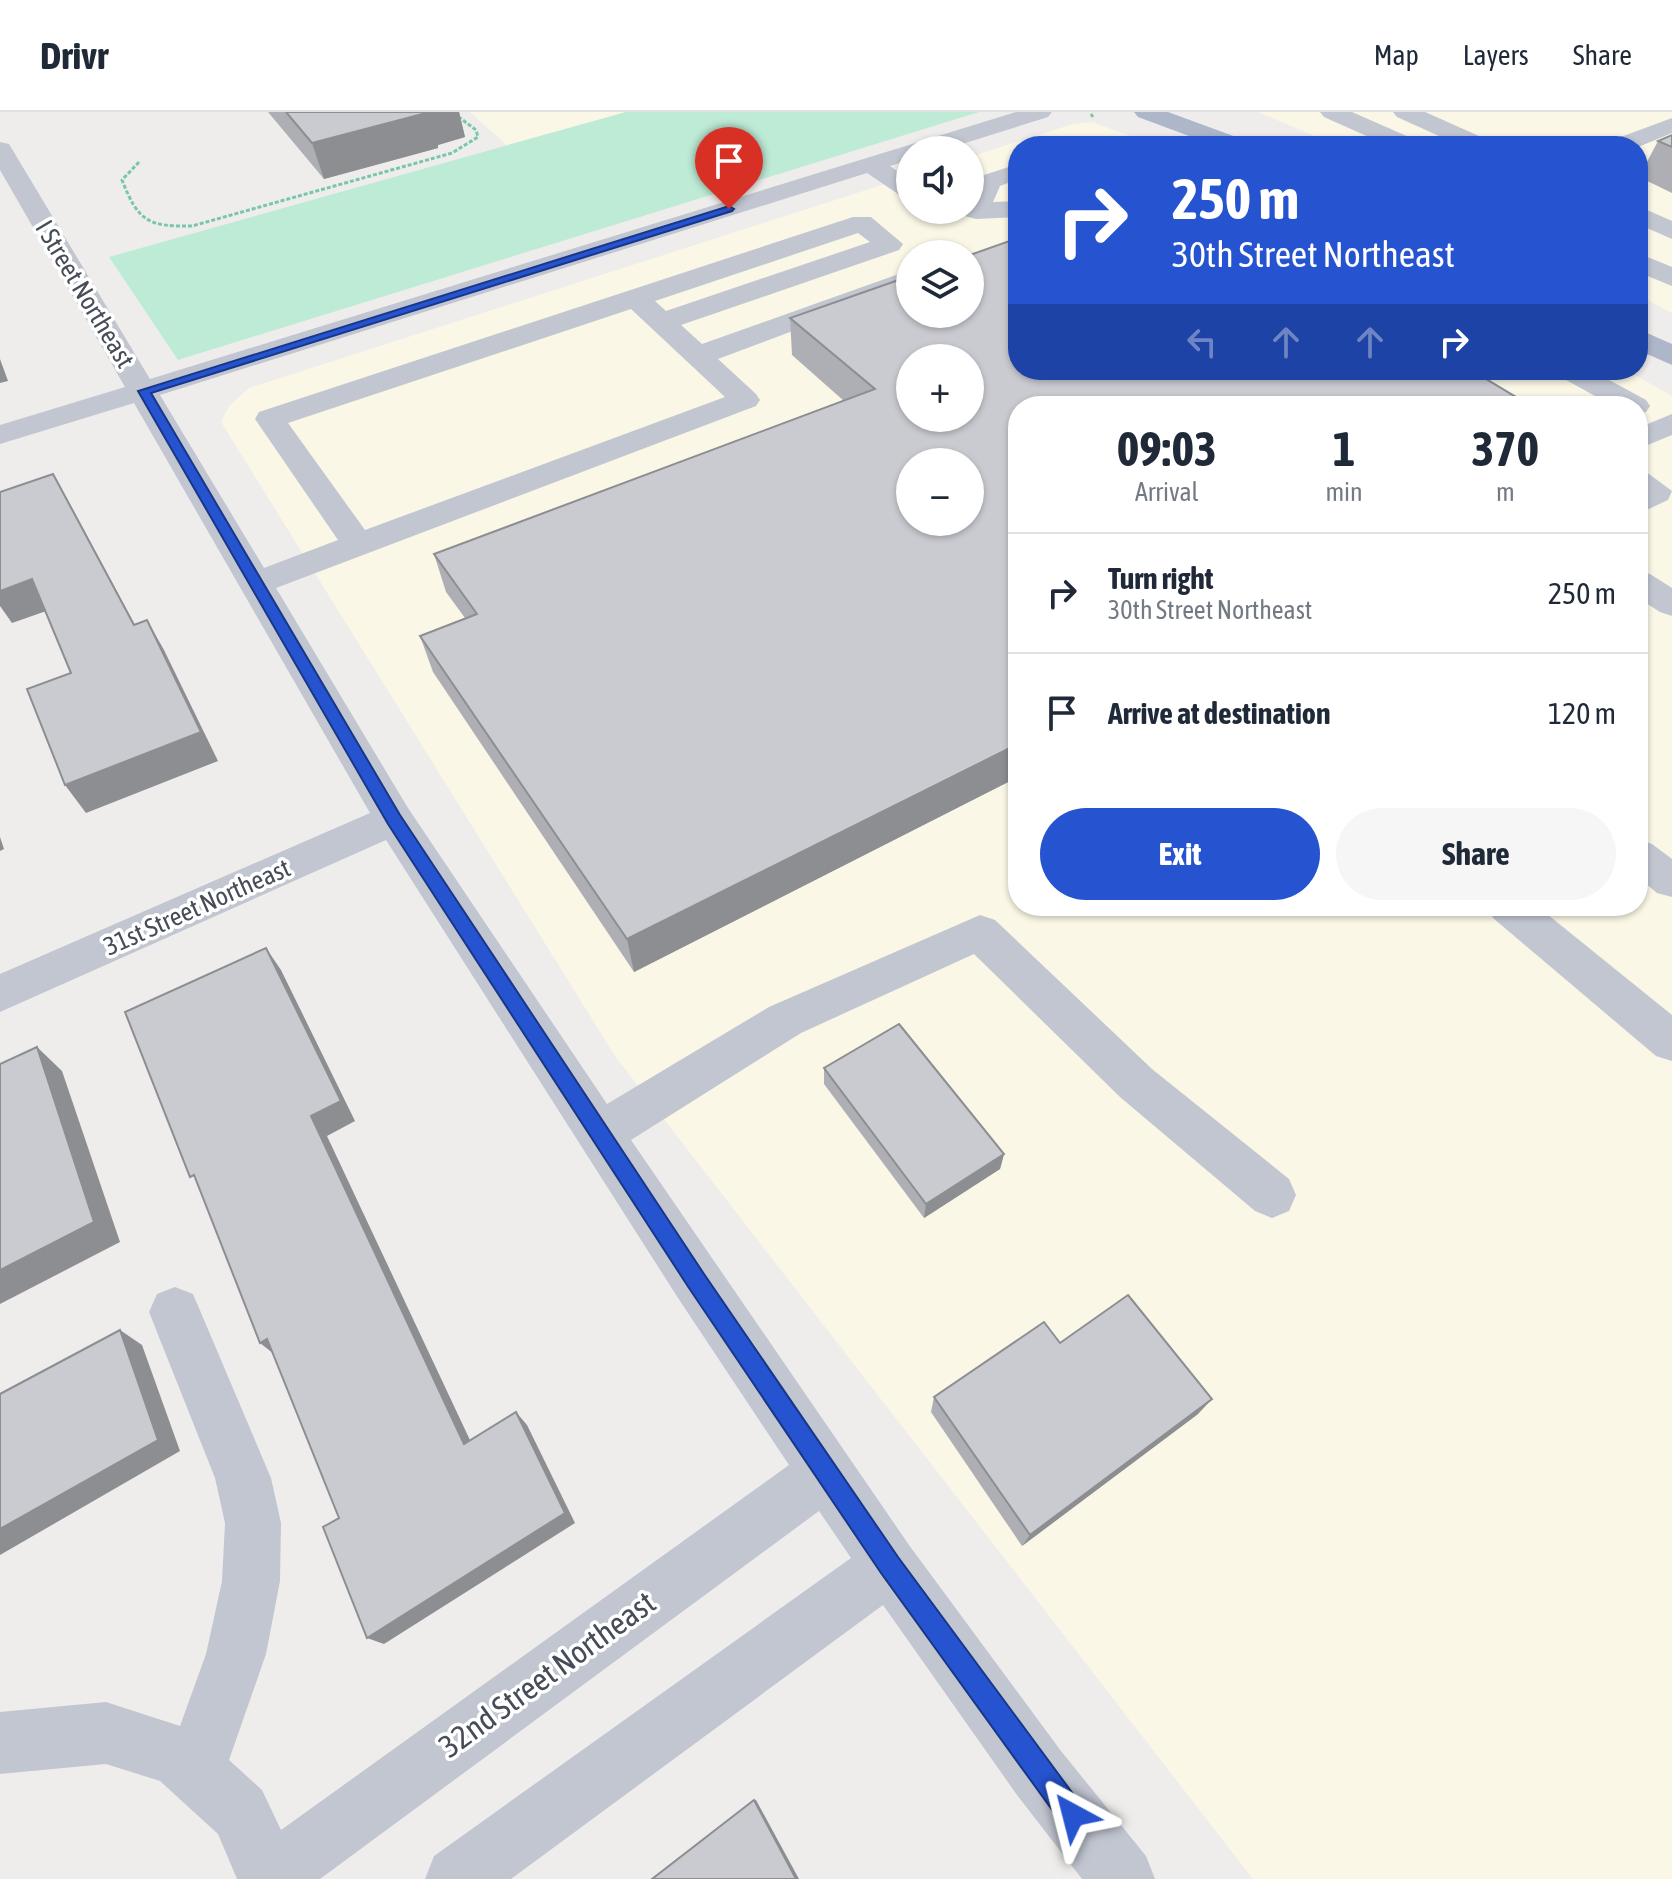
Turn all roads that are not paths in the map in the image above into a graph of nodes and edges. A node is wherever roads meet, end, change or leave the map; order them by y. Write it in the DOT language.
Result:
graph roads {
  1 [pos="1040,112"];
  2 [pos="1146,112"];
  3 [pos="1332,112"];
  4 [pos="1405,112"];
  5 [pos="1672,125"];
  6 [pos="963,136"];
  7 [pos="1211,136"];
  8 [pos="1386,136"];
  9 [pos="1459,136"];
  10 [pos="1644,136"];
  11 [pos="0,149"];
  12 [pos="896,157"];
  13 [pos="871,165"];
  14 [pos="1008,175"];
  15 [pos="896,182"];
  16 [pos="984,192"];
  17 [pos="1008,209"];
  18 [pos="984,211"];
  19 [pos="1648,219"];
  20 [pos="1672,231"];
  21 [pos="586,253"];
  22 [pos="1648,266"];
  23 [pos="1672,278"];
  24 [pos="896,283"];
  25 [pos="635,298"];
  26 [pos="661,322"];
  27 [pos="1648,343"];
  28 [pos="698,356"];
  29 [pos="1672,356"];
  30 [pos="1587,380"];
  31 [pos="144,391"];
  32 [pos="1617,396"];
  33 [pos="1648,412"];
  34 [pos="1671,424"];
  35 [pos="0,435"];
  36 [pos="1648,435"];
  37 [pos="1648,487"];
  38 [pos="1648,498"];
  39 [pos="358,544"];
  40 [pos="256,583"];
  41 [pos="1648,588"];
  42 [pos="1672,604"];
  43 [pos="394,819"];
  44 [pos="1648,863"];
  45 [pos="1672,881"];
  46 [pos="1520,916"];
  47 [pos="0,994"];
  48 [pos="1672,1042"];
  49 [pos="599,1134"];
  50 [pos="1272,1195"];
  51 [pos="175,1312"];
  52 [pos="826,1472"];
  53 [pos="889,1565"];
  54 [pos="0,1743"];
  55 [pos="194,1771"];
  56 [pos="269,1878"];
  57 [pos="457,1879"];
  58 [pos="1123,1879"];
  1 -- 6 [label="street"];
  2 -- 7 [label="main road"];
  3 -- 8 [label="street"];
  4 -- 9 [label="street"];
  5 -- 10 [label="street"];
  11 -- 31 [label="street, I Street Northeast"];
  12 -- 13 [label="street"];
  13 -- 15 [label="street"];
  13 -- 21 [label="street"];
  14 -- 16 [label="street"];
  17 -- 18 [label="street"];
  19 -- 20 [label="street"];
  21 -- 25 [label="street"];
  21 -- 31 [label="street"];
  22 -- 23 [label="street"];
  24 -- 28 [label="street"];
  25 -- 26 [label="street"];
  25 -- 26 [label="street"];
  25 -- 39 [label="street"];
  26 -- 28 [label="street"];
  27 -- 29 [label="main road"];
  28 -- 39 [label="street"];
  30 -- 32 [label="street"];
  31 -- 35 [label="street"];
  31 -- 40 [label="street, I Street Northeast"];
  33 -- 34 [label="street"];
  34 -- 36 [label="street"];
  37 -- 38 [label="street"];
  39 -- 40 [label="street"];
  40 -- 43 [label="street, I Street Northeast"];
  41 -- 42 [label="street"];
  43 -- 47 [label="street, 31st Street Northeast"];
  43 -- 49 [label="street, I Street Northeast"];
  44 -- 45 [label="street"];
  46 -- 48 [label="street"];
  49 -- 50 [label="street"];
  49 -- 52 [label="street, I Street Northeast"];
  51 -- 55 [label="street"];
  52 -- 53 [label="street, I Street Northeast"];
  52 -- 56 [label="street, 32nd Street Northeast"];
  53 -- 57 [label="street"];
  53 -- 58 [label="street, I Street Northeast"];
  54 -- 55 [label="street, 32nd Street Northeast"];
  55 -- 56 [label="street, 32nd Street Northeast"];
}
